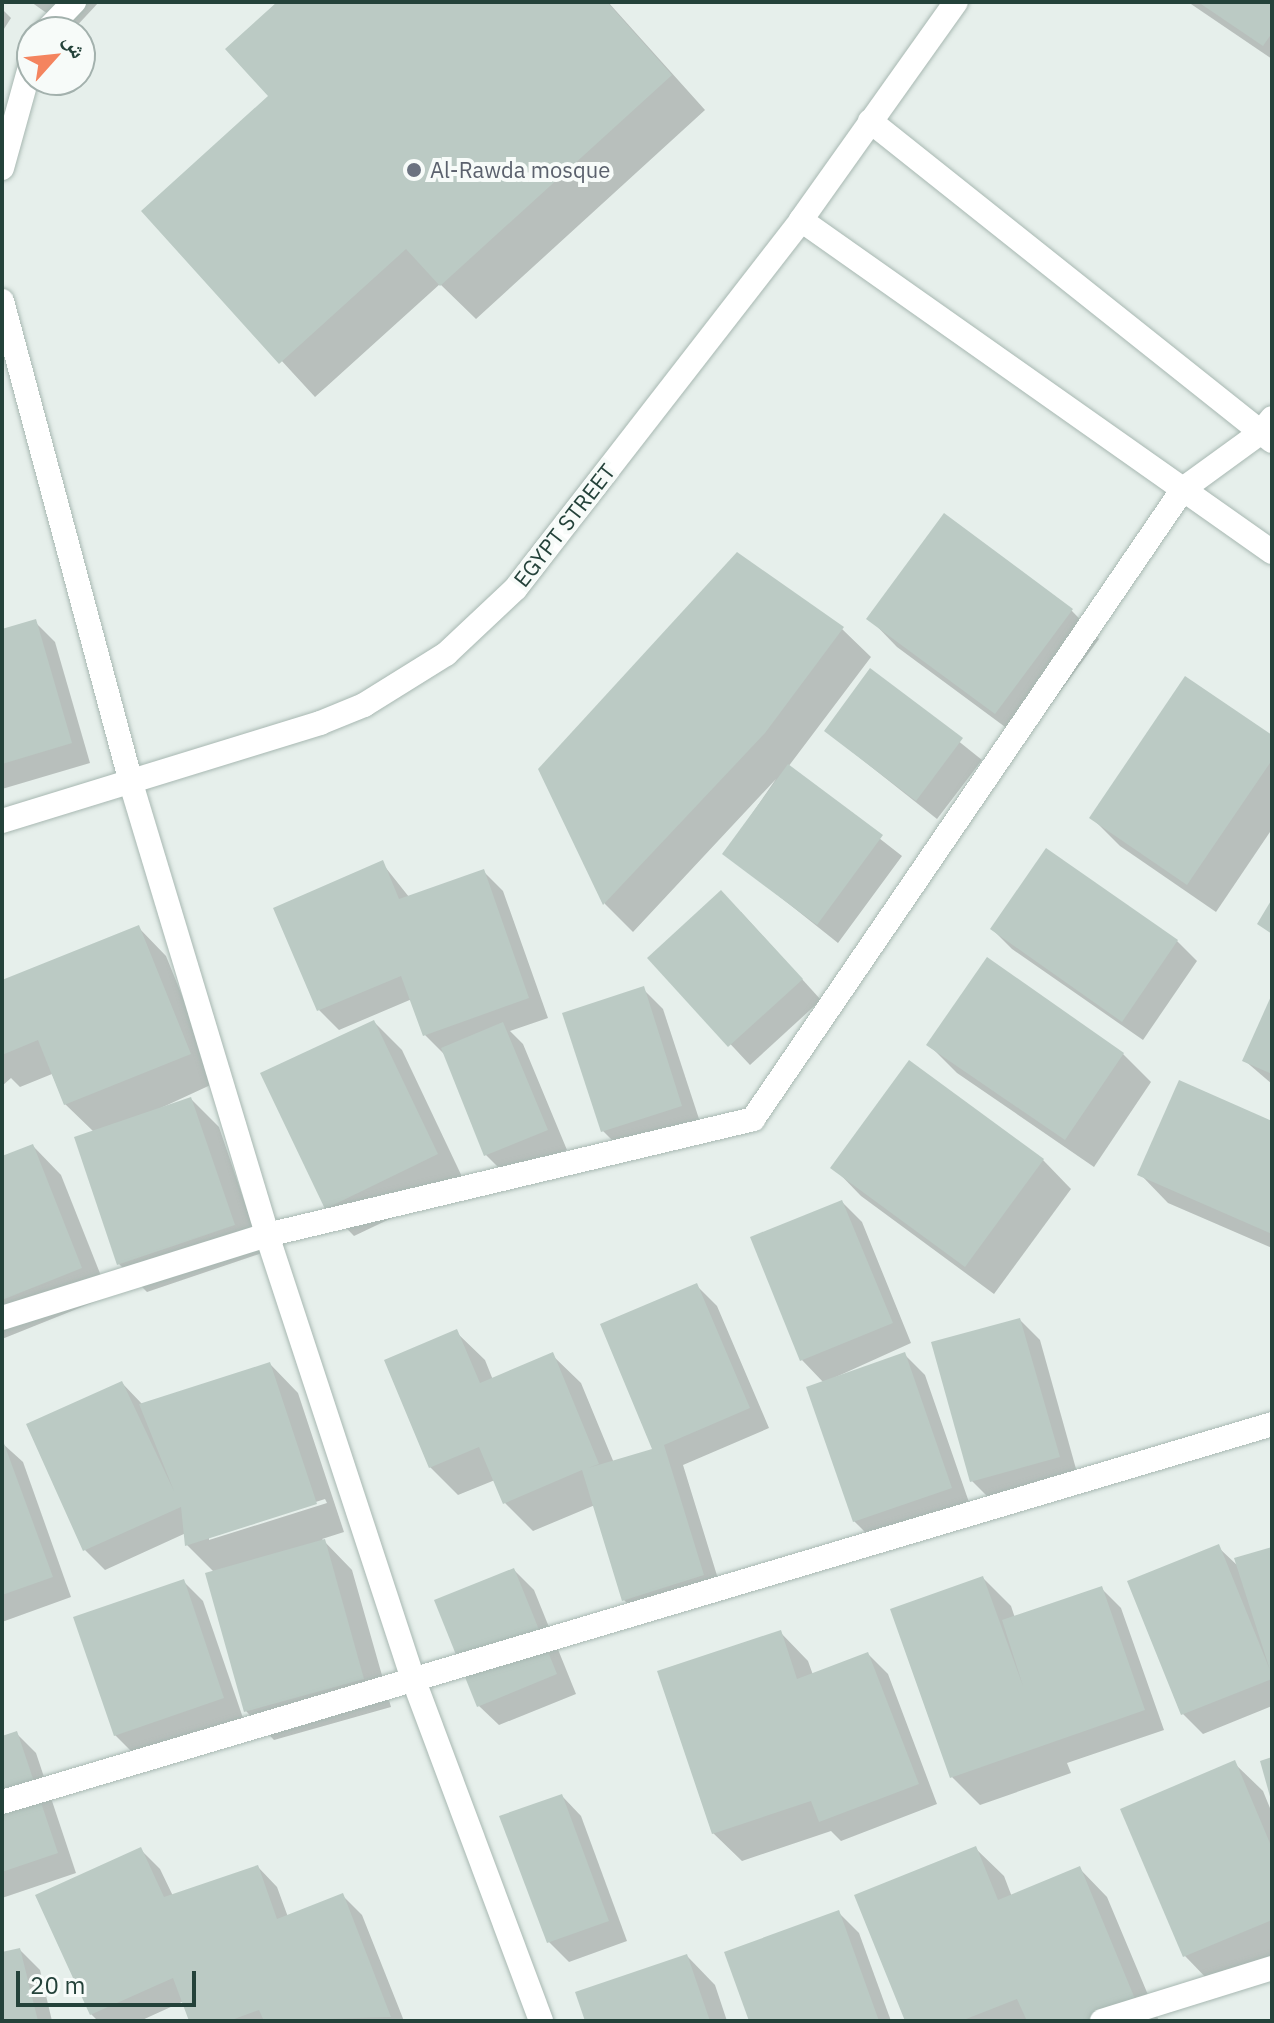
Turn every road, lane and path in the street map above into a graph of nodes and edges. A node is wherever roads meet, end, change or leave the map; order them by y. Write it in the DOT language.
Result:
graph roads {
  1 [pos="956,2"];
  2 [pos="22,96"];
  3 [pos="870,121"];
  4 [pos="2,168"];
  5 [pos="801,220"];
  6 [pos="2,301"];
  7 [pos="1268,431"];
  8 [pos="1183,489"];
  9 [pos="1272,552"];
  10 [pos="130,780"];
  11 [pos="2,821"];
  12 [pos="267,1235"];
  13 [pos="2,1318"];
  14 [pos="1272,1424"];
  15 [pos="414,1681"];
  16 [pos="2,1802"];
  17 [pos="1272,1968"];
  18 [pos="541,2021"];
  19 [pos="1102,2021"];
  1 -- 3 [label="street, EGYPT STREET"];
  2 -- 4 [label="street"];
  3 -- 5 [label="street, EGYPT STREET"];
  3 -- 7 [label="street"];
  5 -- 8 [label="street"];
  5 -- 10 [label="street, EGYPT STREET"];
  6 -- 10 [label="street"];
  7 -- 8 [label="street"];
  8 -- 9 [label="street"];
  8 -- 12 [label="street"];
  10 -- 11 [label="street, EGYPT STREET"];
  10 -- 12 [label="street"];
  12 -- 13 [label="street"];
  12 -- 15 [label="street"];
  14 -- 15 [label="street"];
  15 -- 16 [label="street"];
  15 -- 18 [label="street"];
  17 -- 19 [label="street"];
}
